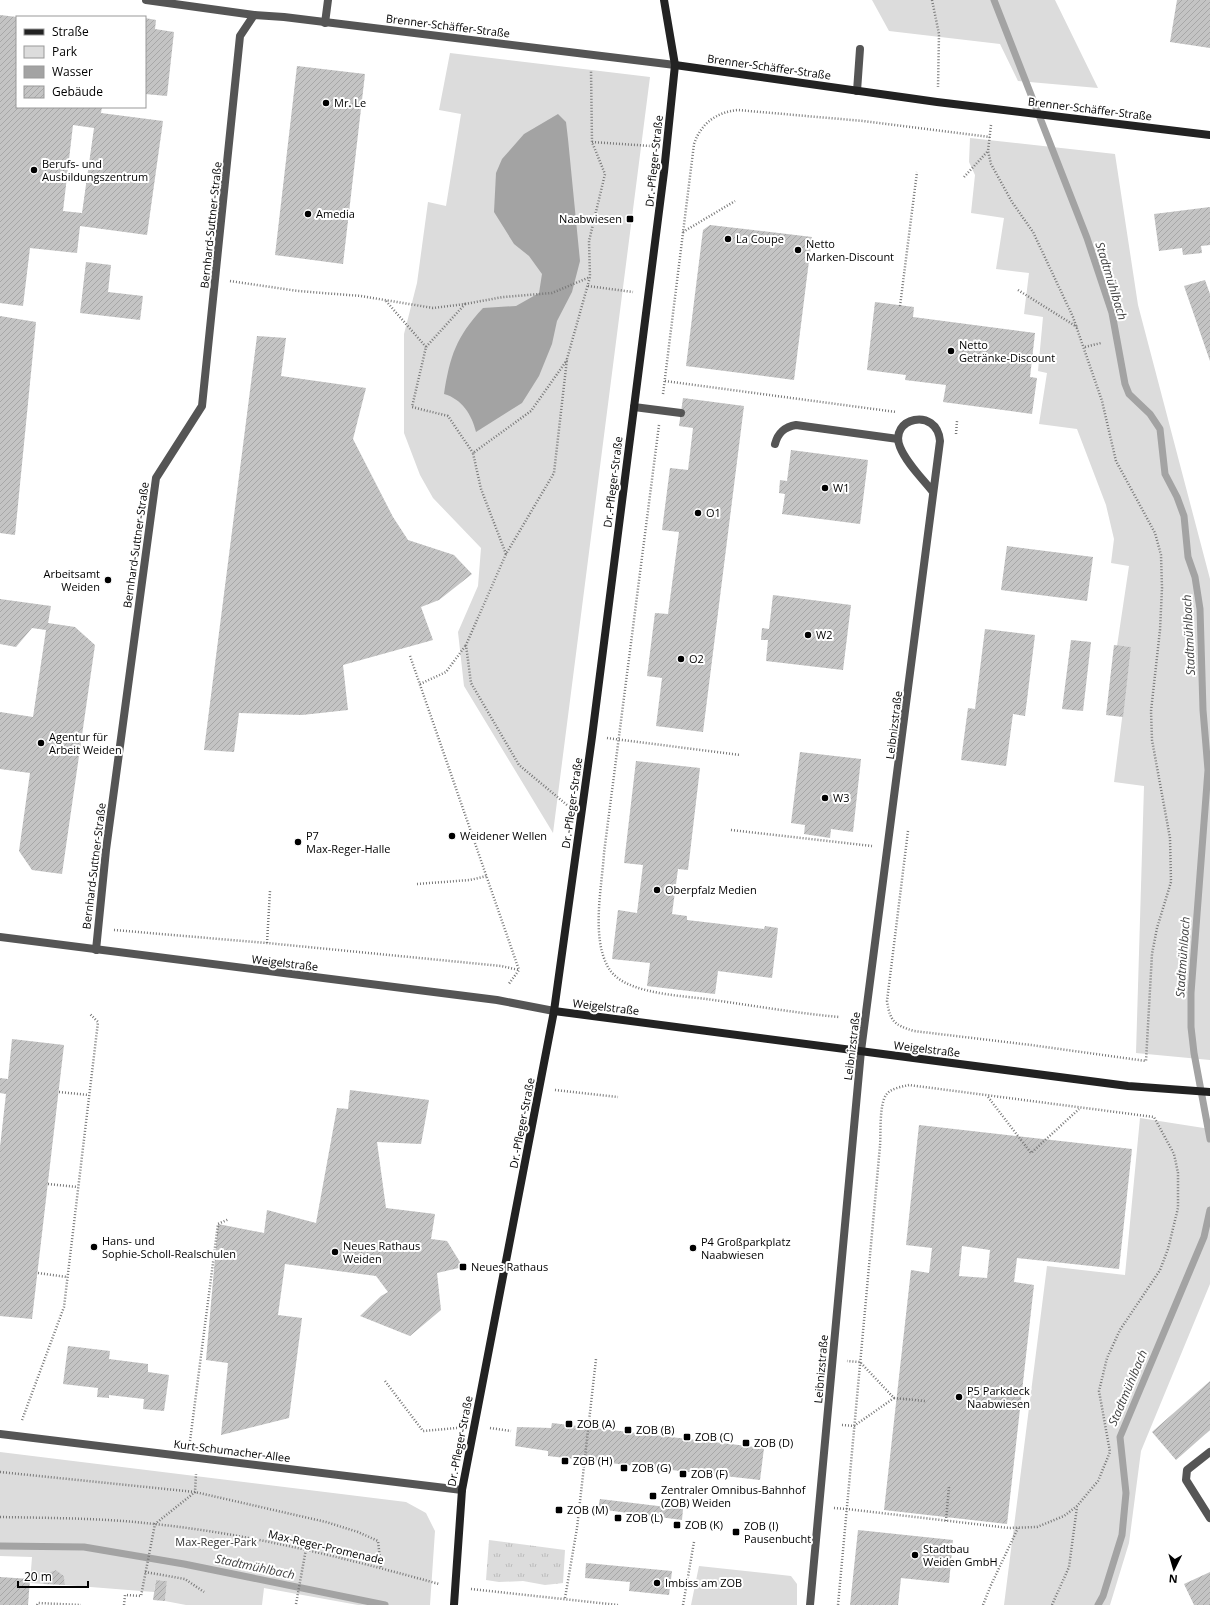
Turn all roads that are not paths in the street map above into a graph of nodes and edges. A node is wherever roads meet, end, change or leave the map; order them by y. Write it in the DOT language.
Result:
graph roads {
  1 [pos="146,0"];
  2 [pos="328,0"];
  3 [pos="664,0"];
  4 [pos="254,15"];
  5 [pos="325,23"];
  6 [pos="860,49"];
  7 [pos="675,66"];
  8 [pos="857,91"];
  9 [pos="1210,134"];
  10 [pos="634,407"];
  11 [pos="681,413"];
  12 [pos="898,439"];
  13 [pos="775,444"];
  14 [pos="933,492"];
  15 [pos="0,937"];
  16 [pos="96,950"];
  17 [pos="554,1011"];
  18 [pos="861,1052"];
  19 [pos="1210,1092"];
  20 [pos="0,1434"];
  21 [pos="1210,1452"];
  22 [pos="462,1490"];
  23 [pos="1210,1518"];
  24 [pos="454,1605"];
  25 [pos="810,1605"];
  1 -- 4 [label="street, Brenner-Schäffer-Straße"];
  2 -- 5 [label="street"];
  3 -- 7 [label="street, Dr.-Pfleger-Straße"];
  4 -- 5 [label="street, Brenner-Schäffer-Straße"];
  4 -- 16 [label="street, Bernhard-Suttner-Straße"];
  5 -- 7 [label="street, Brenner-Schäffer-Straße"];
  6 -- 8 [label="street"];
  7 -- 8 [label="street, Brenner-Schäffer-Straße"];
  7 -- 10 [label="street, Dr.-Pfleger-Straße"];
  8 -- 9 [label="street, Brenner-Schäffer-Straße"];
  10 -- 11 [label="street"];
  10 -- 17 [label="street, Dr.-Pfleger-Straße"];
  12 -- 13 [label="street"];
  12 -- 14 [label="street"];
  12 -- 14 [label="street, Leibnizstraße"];
  14 -- 18 [label="street, Leibnizstraße"];
  15 -- 16 [label="street, Weigelstraße"];
  16 -- 17 [label="street, Weigelstraße"];
  17 -- 18 [label="street, Weigelstraße"];
  17 -- 22 [label="street, Dr.-Pfleger-Straße"];
  18 -- 19 [label="street, Weigelstraße"];
  18 -- 25 [label="street, Leibnizstraße"];
  20 -- 22 [label="street, Kurt-Schumacher-Allee"];
  21 -- 23 [label="street"];
  22 -- 24 [label="street, Dr.-Pfleger-Straße"];
}
